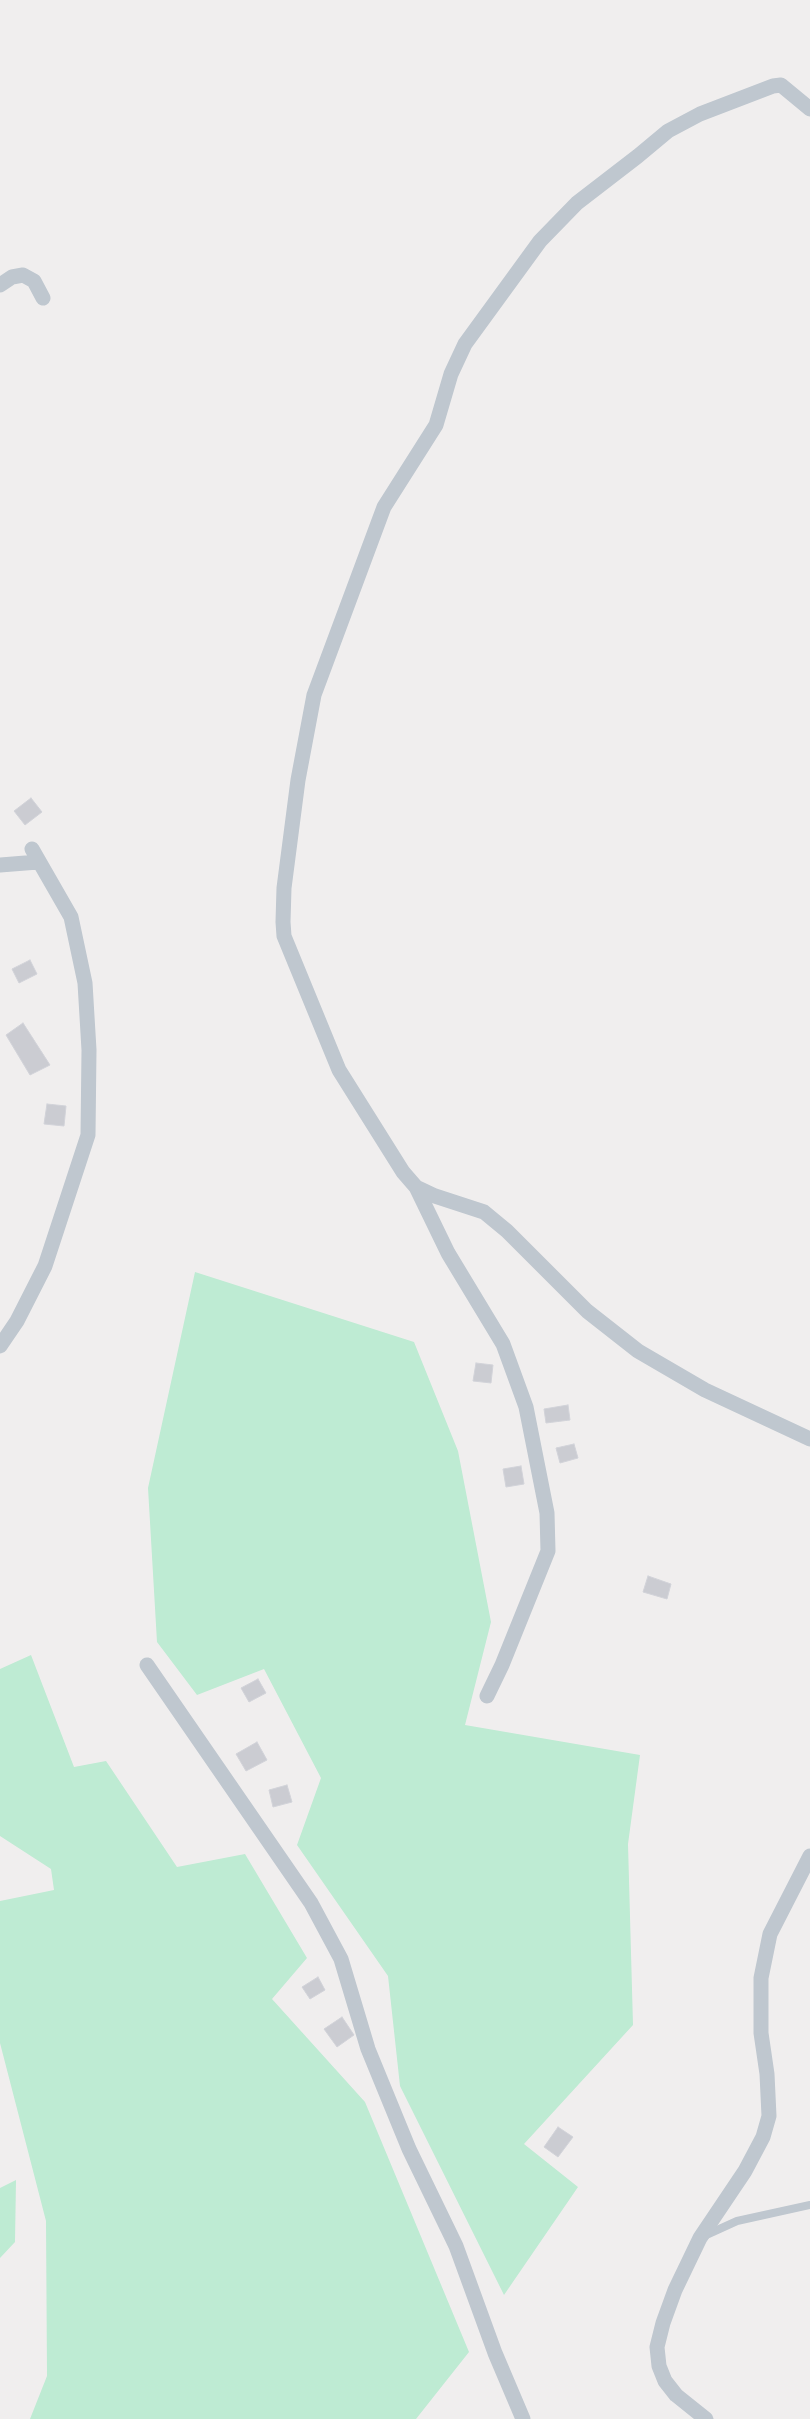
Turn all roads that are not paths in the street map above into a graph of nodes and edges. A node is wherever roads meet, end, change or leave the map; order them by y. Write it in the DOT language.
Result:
graph roads {
  1 [pos="810,109"];
  2 [pos="0,285"];
  3 [pos="42,298"];
  4 [pos="0,866"];
  5 [pos="416,1187"];
  6 [pos="0,1346"];
  7 [pos="810,1439"];
  8 [pos="147,1665"];
  9 [pos="487,1696"];
  10 [pos="810,1856"];
  11 [pos="810,2205"];
  12 [pos="700,2238"];
  13 [pos="523,2419"];
  14 [pos="706,2419"];
  1 -- 5 [label="street"];
  2 -- 3 [label="street"];
  4 -- 6 [label="street"];
  5 -- 7 [label="street"];
  5 -- 9 [label="street"];
  8 -- 13 [label="street"];
  10 -- 12 [label="street"];
  11 -- 12 [label="lane"];
  12 -- 14 [label="street"];
}
